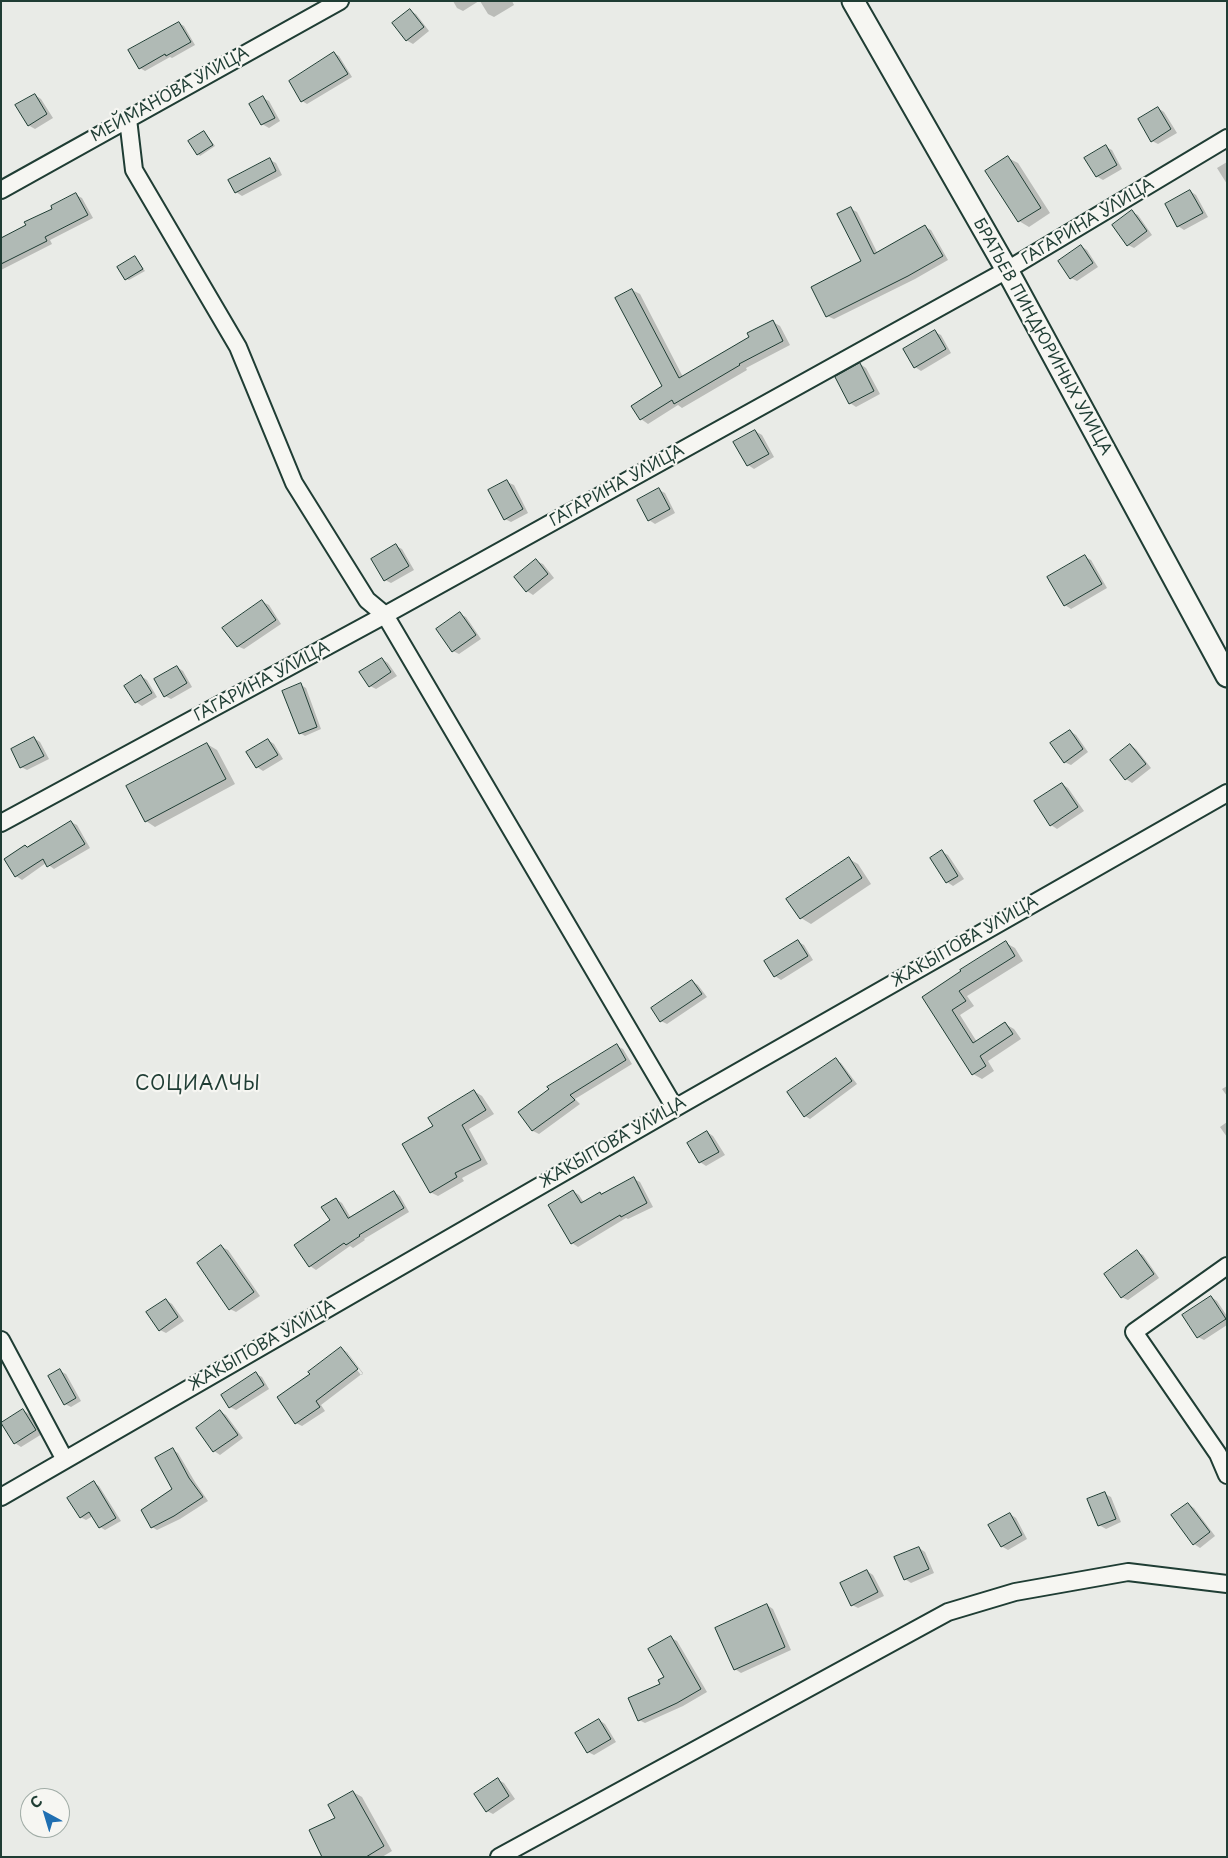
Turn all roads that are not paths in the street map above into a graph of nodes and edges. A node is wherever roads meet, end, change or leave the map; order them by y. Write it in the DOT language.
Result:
graph roads {
  1 [pos="340,1"];
  2 [pos="853,1"];
  3 [pos="128,118"];
  4 [pos="1227,138"];
  5 [pos="1,190"];
  6 [pos="1007,270"];
  7 [pos="385,615"];
  8 [pos="1227,676"];
  9 [pos="1227,793"];
  10 [pos="1,823"];
  11 [pos="675,1108"];
  12 [pos="1227,1266"];
  13 [pos="1,1340"];
  14 [pos="66,1460"];
  15 [pos="1227,1475"];
  16 [pos="1,1497"];
  17 [pos="1227,1584"];
  18 [pos="499,1857"];
  1 -- 3 [label="street, МЕЙМАНОВА УЛИЦА"];
  2 -- 6 [label="street, БРАТЬЕВ ПИНДЮРИНЫХ УЛИЦА"];
  3 -- 5 [label="street, МЕЙМАНОВА УЛИЦА"];
  3 -- 7 [label="street"];
  4 -- 6 [label="street, ГАГАРИНА УЛИЦА"];
  6 -- 7 [label="street, ГАГАРИНА УЛИЦА"];
  6 -- 8 [label="street, БРАТЬЕВ ПИНДЮРИНЫХ УЛИЦА"];
  7 -- 10 [label="street, ГАГАРИНА УЛИЦА"];
  7 -- 11 [label="street"];
  9 -- 11 [label="street, ЖАКЫПОВА УЛИЦА"];
  11 -- 14 [label="street, ЖАКЫПОВА УЛИЦА"];
  12 -- 15 [label="street"];
  13 -- 14 [label="street"];
  14 -- 16 [label="street, ЖАКЫПОВА УЛИЦА"];
  17 -- 18 [label="street"];
}
